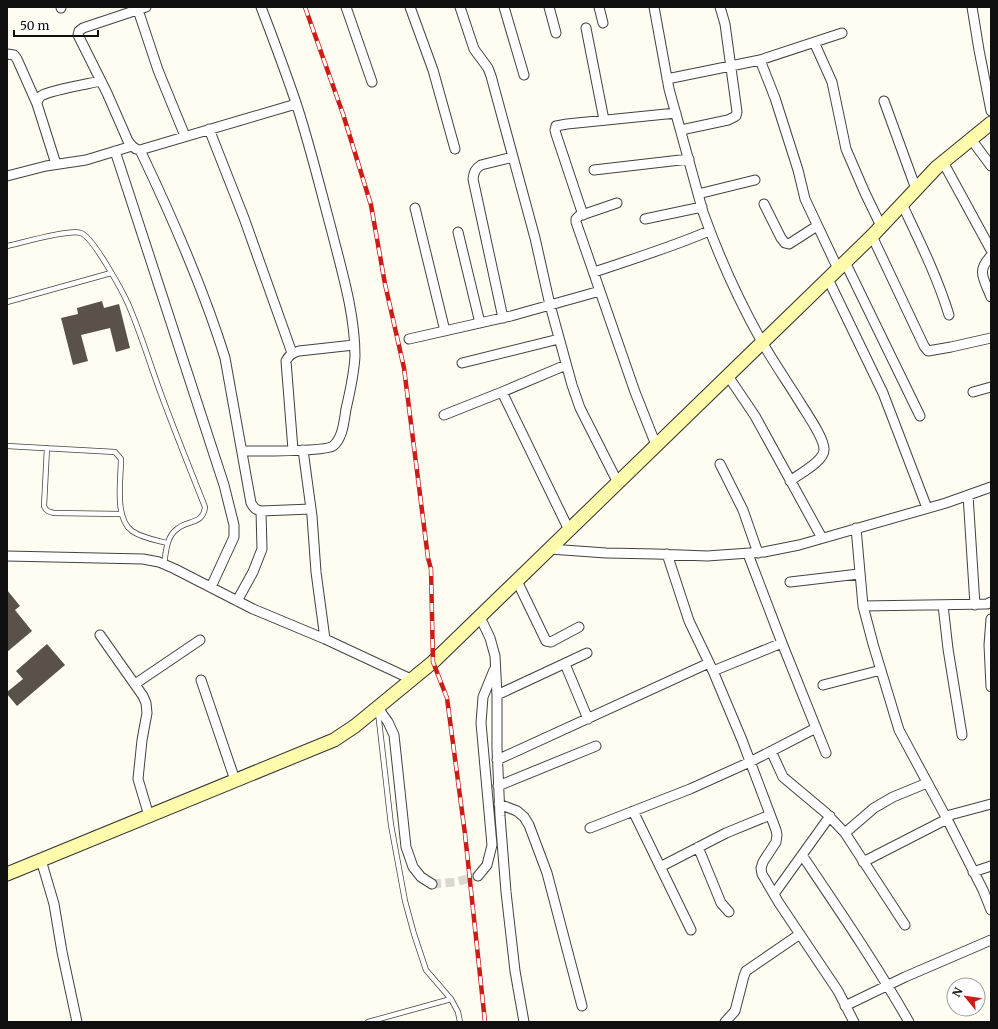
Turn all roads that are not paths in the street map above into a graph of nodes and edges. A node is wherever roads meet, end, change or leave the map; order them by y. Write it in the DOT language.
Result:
graph roads {
  1 [pos="262,7"];
  2 [pos="346,7"];
  3 [pos="410,7"];
  4 [pos="460,7"];
  5 [pos="504,7"];
  6 [pos="549,7"];
  7 [pos="599,7"];
  8 [pos="654,7"];
  9 [pos="720,7"];
  10 [pos="972,7"];
  11 [pos="142,8"];
  12 [pos="603,23"];
  13 [pos="586,28"];
  14 [pos="556,33"];
  15 [pos="842,33"];
  16 [pos="814,42"];
  17 [pos="7,54"];
  18 [pos="760,60"];
  19 [pos="730,66"];
  20 [pos="524,75"];
  21 [pos="667,79"];
  22 [pos="101,81"];
  23 [pos="372,82"];
  24 [pos="884,101"];
  25 [pos="38,104"];
  26 [pos="296,104"];
  27 [pos="991,110"];
  28 [pos="676,113"];
  29 [pos="604,120"];
  30 [pos="991,124"];
  31 [pos="209,129"];
  32 [pos="681,130"];
  33 [pos="186,136"];
  34 [pos="971,139"];
  35 [pos="136,148"];
  36 [pos="455,149"];
  37 [pos="115,151"];
  38 [pos="513,157"];
  39 [pos="689,159"];
  40 [pos="942,162"];
  41 [pos="56,164"];
  42 [pos="991,166"];
  43 [pos="594,170"];
  44 [pos="7,176"];
  45 [pos="755,180"];
  46 [pos="916,189"];
  47 [pos="698,194"];
  48 [pos="617,203"];
  49 [pos="764,204"];
  50 [pos="902,204"];
  51 [pos="702,207"];
  52 [pos="414,208"];
  53 [pos="583,215"];
  54 [pos="646,219"];
  55 [pos="817,226"];
  56 [pos="710,231"];
  57 [pos="877,231"];
  58 [pos="458,232"];
  59 [pos="7,246"];
  60 [pos="991,250"];
  61 [pos="991,256"];
  62 [pos="842,265"];
  63 [pos="594,272"];
  64 [pos="111,273"];
  65 [pos="828,279"];
  66 [pos="600,291"];
  67 [pos="991,297"];
  68 [pos="7,302"];
  69 [pos="550,305"];
  70 [pos="949,314"];
  71 [pos="503,318"];
  72 [pos="480,323"];
  73 [pos="445,331"];
  74 [pos="991,338"];
  75 [pos="409,339"];
  76 [pos="559,339"];
  77 [pos="762,343"];
  78 [pos="354,345"];
  79 [pos="292,353"];
  80 [pos="462,363"];
  81 [pos="566,365"];
  82 [pos="728,376"];
  83 [pos="991,387"];
  84 [pos="502,392"];
  85 [pos="973,392"];
  86 [pos="444,415"];
  87 [pos="920,416"];
  88 [pos="7,446"];
  89 [pos="656,446"];
  90 [pos="47,448"];
  91 [pos="298,450"];
  92 [pos="243,451"];
  93 [pos="720,464"];
  94 [pos="790,481"];
  95 [pos="618,483"];
  96 [pos="991,487"];
  97 [pos="968,495"];
  98 [pos="927,508"];
  99 [pos="311,509"];
  100 [pos="261,511"];
  101 [pos="121,514"];
  102 [pos="856,528"];
  103 [pos="569,530"];
  104 [pos="822,538"];
  105 [pos="167,543"];
  106 [pos="550,549"];
  107 [pos="758,553"];
  108 [pos="666,554"];
  109 [pos="748,554"];
  110 [pos="7,556"];
  111 [pos="164,564"];
  112 [pos="859,574"];
  113 [pos="517,581"];
  114 [pos="790,582"];
  115 [pos="211,587"];
  116 [pos="237,601"];
  117 [pos="991,602"];
  118 [pos="975,604"];
  119 [pos="943,605"];
  120 [pos="863,606"];
  121 [pos="480,617"];
  122 [pos="991,619"];
  123 [pos="579,627"];
  124 [pos="100,635"];
  125 [pos="325,639"];
  126 [pos="200,640"];
  127 [pos="782,643"];
  128 [pos="587,653"];
  129 [pos="709,662"];
  130 [pos="565,664"];
  131 [pos="495,669"];
  132 [pos="881,670"];
  133 [pos="713,671"];
  134 [pos="201,680"];
  135 [pos="413,680"];
  136 [pos="135,684"];
  137 [pos="823,685"];
  138 [pos="991,687"];
  139 [pos="497,695"];
  140 [pos="378,708"];
  141 [pos="588,719"];
  142 [pos="816,728"];
  143 [pos="962,735"];
  144 [pos="596,746"];
  145 [pos="771,751"];
  146 [pos="826,753"];
  147 [pos="497,760"];
  148 [pos="750,762"];
  149 [pos="235,780"];
  150 [pos="927,783"];
  151 [pos="498,786"];
  152 [pos="499,804"];
  153 [pos="991,804"];
  154 [pos="633,811"];
  155 [pos="770,815"];
  156 [pos="149,816"];
  157 [pos="830,816"];
  158 [pos="947,819"];
  159 [pos="590,828"];
  160 [pos="845,833"];
  161 [pos="698,847"];
  162 [pos="802,855"];
  163 [pos="41,860"];
  164 [pos="863,862"];
  165 [pos="991,866"];
  166 [pos="660,867"];
  167 [pos="973,872"];
  168 [pos="7,874"];
  169 [pos="478,876"];
  170 [pos="432,884"];
  171 [pos="774,894"];
  172 [pos="991,910"];
  173 [pos="729,912"];
  174 [pos="905,925"];
  175 [pos="692,930"];
  176 [pos="800,934"];
  177 [pos="991,940"];
  178 [pos="888,986"];
  179 [pos="451,999"];
  180 [pos="582,1006"];
  181 [pos="845,1006"];
  182 [pos="77,1022"];
  183 [pos="368,1022"];
  184 [pos="460,1022"];
  185 [pos="524,1022"];
  186 [pos="725,1022"];
  187 [pos="854,1022"];
  188 [pos="909,1022"];
  1 -- 26 [label="street"];
  2 -- 23 [label="street"];
  3 -- 36 [label="street"];
  4 -- 38 [label="street"];
  5 -- 20 [label="street"];
  6 -- 14 [label="street"];
  7 -- 12 [label="street"];
  8 -- 21 [label="street"];
  9 -- 19 [label="street"];
  10 -- 27 [label="street"];
  11 -- 22 [label="street"];
  11 -- 33 [label="street"];
  13 -- 29 [label="street"];
  15 -- 16 [label="street"];
  16 -- 18 [label="street"];
  16 -- 57 [label="street"];
  17 -- 25 [label="street"];
  18 -- 19 [label="street"];
  18 -- 55 [label="street"];
  19 -- 21 [label="street"];
  19 -- 32 [label="street"];
  21 -- 28 [label="street"];
  22 -- 25 [label="street"];
  22 -- 35 [label="street"];
  24 -- 46 [label="street"];
  25 -- 41 [label="street"];
  26 -- 31 [label="street"];
  26 -- 78 [label="street"];
  28 -- 29 [label="street"];
  28 -- 32 [label="street"];
  29 -- 53 [label="street"];
  30 -- 34 [label="street"];
  31 -- 33 [label="street"];
  31 -- 79 [label="street"];
  32 -- 39 [label="street"];
  33 -- 35 [label="street"];
  34 -- 40 [label="street"];
  34 -- 42 [label="street"];
  35 -- 37 [label="street"];
  35 -- 92 [label="street"];
  37 -- 41 [label="street"];
  37 -- 115 [label="street"];
  38 -- 69 [label="street"];
  38 -- 71 [label="street"];
  39 -- 43 [label="street"];
  39 -- 47 [label="street"];
  40 -- 46 [label="street"];
  40 -- 60 [label="street"];
  41 -- 44 [label="street"];
  45 -- 47 [label="street"];
  46 -- 50 [label="street"];
  47 -- 51 [label="street"];
  48 -- 53 [label="street"];
  49 -- 55 [label="street"];
  50 -- 57 [label="street"];
  50 -- 70 [label="street"];
  51 -- 54 [label="street"];
  51 -- 56 [label="street"];
  52 -- 73 [label="street"];
  53 -- 63 [label="street"];
  55 -- 62 [label="street"];
  56 -- 63 [label="street"];
  56 -- 77 [label="street"];
  57 -- 62 [label="street"];
  57 -- 74 [label="street"];
  58 -- 72 [label="street"];
  59 -- 64 [label="lane"];
  61 -- 67 [label="street"];
  62 -- 65 [label="street"];
  62 -- 87 [label="street"];
  63 -- 66 [label="street"];
  64 -- 68 [label="lane"];
  64 -- 105 [label="lane"];
  65 -- 77 [label="street"];
  65 -- 98 [label="street"];
  66 -- 69 [label="street"];
  66 -- 89 [label="street"];
  69 -- 71 [label="street"];
  69 -- 76 [label="street"];
  71 -- 72 [label="street"];
  72 -- 73 [label="street"];
  73 -- 75 [label="street"];
  76 -- 80 [label="street"];
  76 -- 81 [label="street"];
  77 -- 82 [label="street"];
  77 -- 94 [label="street"];
  78 -- 79 [label="street"];
  78 -- 91 [label="street"];
  79 -- 91 [label="street"];
  81 -- 84 [label="street"];
  81 -- 95 [label="street"];
  82 -- 89 [label="street"];
  82 -- 94 [label="street"];
  83 -- 85 [label="street"];
  84 -- 86 [label="street"];
  84 -- 103 [label="street"];
  88 -- 90 [label="lane"];
  89 -- 95 [label="street"];
  90 -- 101 [label="lane"];
  90 -- 101 [label="lane"];
  91 -- 92 [label="street"];
  91 -- 99 [label="street"];
  92 -- 100 [label="street"];
  93 -- 107 [label="street"];
  94 -- 104 [label="street"];
  95 -- 103 [label="street"];
  96 -- 97 [label="street"];
  97 -- 98 [label="street"];
  97 -- 118 [label="street"];
  98 -- 102 [label="street"];
  99 -- 100 [label="street"];
  99 -- 125 [label="street"];
  100 -- 116 [label="street"];
  101 -- 105 [label="lane"];
  102 -- 104 [label="street"];
  102 -- 112 [label="street"];
  103 -- 106 [label="street"];
  104 -- 107 [label="street"];
  105 -- 111 [label="lane"];
  106 -- 108 [label="street"];
  106 -- 113 [label="street"];
  107 -- 109 [label="street"];
  108 -- 109 [label="street"];
  108 -- 129 [label="street"];
  109 -- 127 [label="street"];
  110 -- 111 [label="street"];
  111 -- 115 [label="street"];
  112 -- 114 [label="street"];
  112 -- 120 [label="street"];
  113 -- 121 [label="street"];
  113 -- 123 [label="street"];
  115 -- 116 [label="street"];
  116 -- 125 [label="street"];
  117 -- 118 [label="street"];
  118 -- 119 [label="street"];
  119 -- 120 [label="street"];
  119 -- 143 [label="street"];
  120 -- 132 [label="street"];
  121 -- 131 [label="street"];
  121 -- 135 [label="street"];
  122 -- 138 [label="street"];
  124 -- 136 [label="street"];
  125 -- 135 [label="street"];
  126 -- 136 [label="street"];
  127 -- 133 [label="street"];
  127 -- 142 [label="street"];
  128 -- 130 [label="street"];
  129 -- 133 [label="street"];
  129 -- 141 [label="street"];
  130 -- 139 [label="street"];
  130 -- 141 [label="street"];
  131 -- 139 [label="street"];
  131 -- 169 [label="street"];
  132 -- 137 [label="street"];
  132 -- 150 [label="street"];
  133 -- 148 [label="street"];
  134 -- 149 [label="street"];
  135 -- 140 [label="street"];
  136 -- 156 [label="street"];
  139 -- 147 [label="street"];
  140 -- 149 [label="street"];
  140 -- 170 [label="street"];
  140 -- 179 [label="lane"];
  141 -- 147 [label="street"];
  142 -- 145 [label="street"];
  142 -- 146 [label="street"];
  144 -- 151 [label="street"];
  145 -- 148 [label="street"];
  145 -- 157 [label="street"];
  147 -- 151 [label="street"];
  148 -- 154 [label="street"];
  148 -- 155 [label="street"];
  149 -- 156 [label="street"];
  150 -- 158 [label="street"];
  150 -- 160 [label="street"];
  151 -- 152 [label="street"];
  152 -- 180 [label="street"];
  152 -- 185 [label="street"];
  153 -- 158 [label="street"];
  154 -- 159 [label="street"];
  154 -- 166 [label="street"];
  155 -- 161 [label="street"];
  155 -- 171 [label="street"];
  156 -- 163 [label="street"];
  157 -- 160 [label="street"];
  157 -- 162 [label="street"];
  158 -- 164 [label="street"];
  158 -- 167 [label="street"];
  160 -- 164 [label="street"];
  161 -- 166 [label="street"];
  161 -- 173 [label="street"];
  162 -- 171 [label="street"];
  162 -- 178 [label="street"];
  163 -- 168 [label="street"];
  163 -- 182 [label="street"];
  164 -- 174 [label="street"];
  165 -- 167 [label="street"];
  166 -- 175 [label="street"];
  167 -- 172 [label="street"];
  171 -- 176 [label="street"];
  176 -- 181 [label="street"];
  176 -- 186 [label="street"];
  177 -- 178 [label="street"];
  178 -- 181 [label="street"];
  178 -- 188 [label="street"];
  179 -- 183 [label="lane"];
  179 -- 184 [label="lane"];
  181 -- 187 [label="street"];
}
